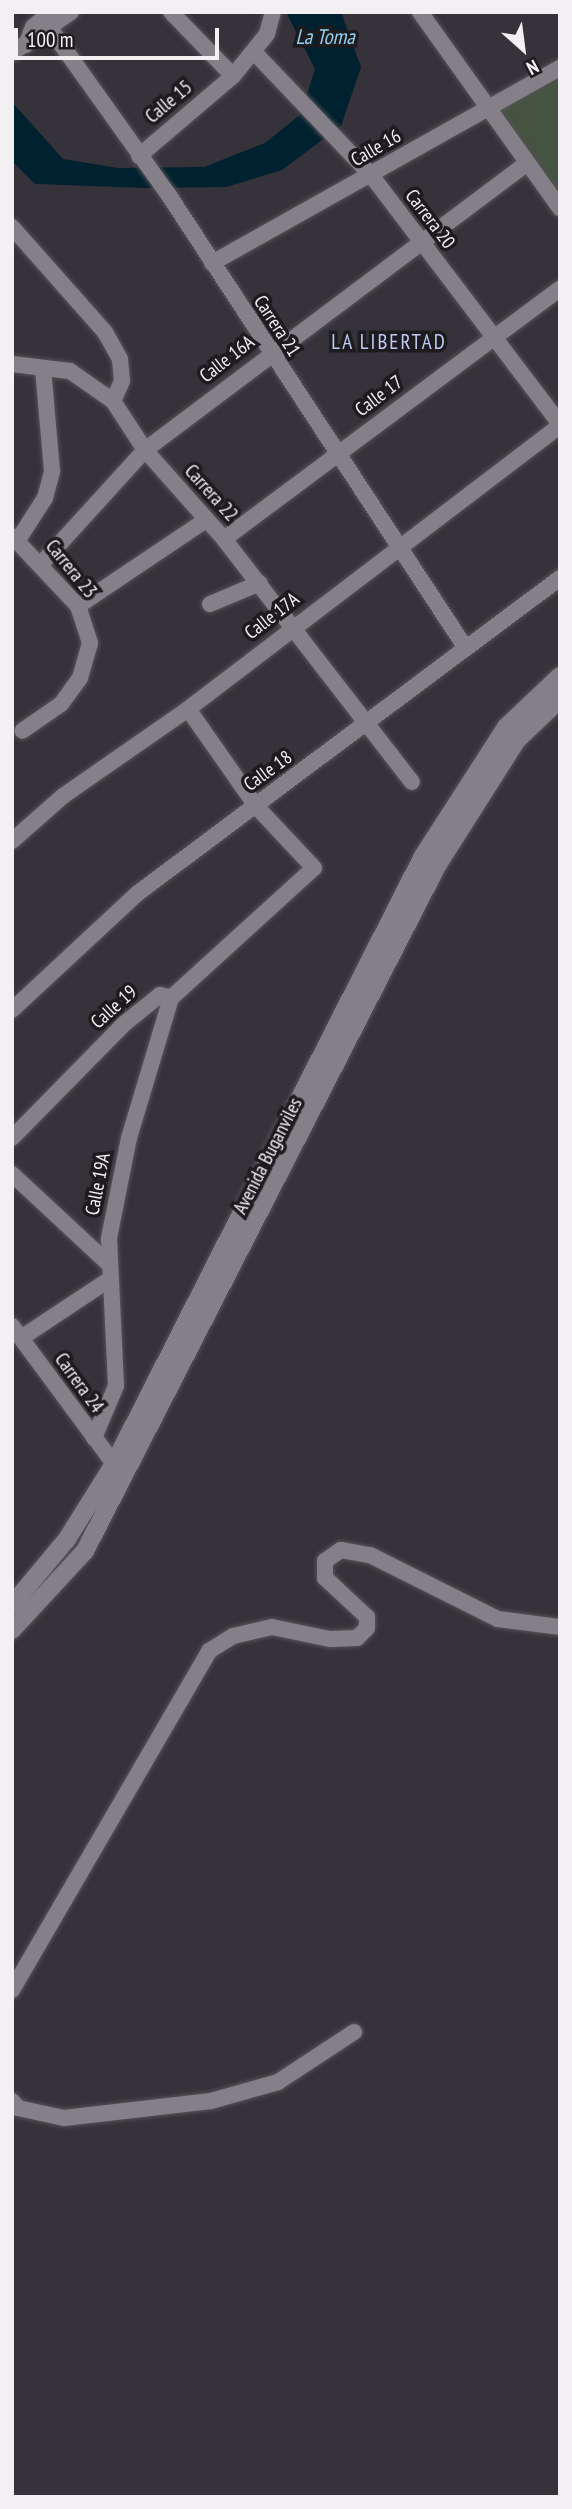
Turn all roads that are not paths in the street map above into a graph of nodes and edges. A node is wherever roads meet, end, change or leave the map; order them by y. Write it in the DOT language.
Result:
graph roads {
  1 [pos="50,12"];
  2 [pos="71,12"];
  3 [pos="171,12"];
  4 [pos="272,12"];
  5 [pos="420,12"];
  6 [pos="51,30"];
  7 [pos="19,49"];
  8 [pos="254,52"];
  9 [pos="560,68"];
  10 [pos="233,76"];
  11 [pos="486,109"];
  12 [pos="142,160"];
  13 [pos="527,163"];
  14 [pos="370,175"];
  15 [pos="560,208"];
  16 [pos="12,227"];
  17 [pos="424,245"];
  18 [pos="212,263"];
  19 [pos="560,289"];
  20 [pos="492,337"];
  21 [pos="269,353"];
  22 [pos="12,364"];
  23 [pos="43,368"];
  24 [pos="113,401"];
  25 [pos="560,425"];
  26 [pos="145,450"];
  27 [pos="335,456"];
  28 [pos="206,520"];
  29 [pos="15,538"];
  30 [pos="224,538"];
  31 [pos="397,545"];
  32 [pos="43,562"];
  33 [pos="560,578"];
  34 [pos="260,583"];
  35 [pos="210,604"];
  36 [pos="78,606"];
  37 [pos="292,626"];
  38 [pos="465,647"];
  39 [pos="560,676"];
  40 [pos="560,699"];
  41 [pos="188,709"];
  42 [pos="366,725"];
  43 [pos="22,731"];
  44 [pos="412,782"];
  45 [pos="256,806"];
  46 [pos="12,841"];
  47 [pos="171,998"];
  48 [pos="12,1010"];
  49 [pos="12,1138"];
  50 [pos="12,1174"];
  51 [pos="109,1271"];
  52 [pos="17,1332"];
  53 [pos="93,1438"];
  54 [pos="114,1464"];
  55 [pos="12,1605"];
  56 [pos="560,1627"];
  57 [pos="12,1630"];
  58 [pos="12,1990"];
  59 [pos="354,2032"];
  60 [pos="12,2101"];
  1 -- 7 [label="street"];
  2 -- 6 [label="street"];
  3 -- 10 [label="street"];
  4 -- 8 [label="street, Calle 15"];
  5 -- 11 [label="street"];
  6 -- 7 [label="street"];
  6 -- 12 [label="street, Carrera 21"];
  8 -- 10 [label="street, Calle 15"];
  8 -- 14 [label="street, Carrera 20"];
  9 -- 11 [label="street, Calle 16"];
  10 -- 12 [label="street, Calle 15"];
  11 -- 13 [label="street"];
  11 -- 14 [label="street, Calle 16"];
  12 -- 18 [label="street, Carrera 21"];
  13 -- 15 [label="street"];
  13 -- 17 [label="street, Calle 16A"];
  14 -- 17 [label="street, Carrera 20"];
  14 -- 18 [label="street, Calle 16"];
  16 -- 24 [label="street"];
  17 -- 20 [label="street, Carrera 20"];
  17 -- 21 [label="street, Calle 16A"];
  18 -- 21 [label="street, Carrera 21"];
  19 -- 20 [label="street, Calle 17"];
  20 -- 25 [label="street, Carrera 20"];
  20 -- 27 [label="street, Calle 17"];
  21 -- 26 [label="street, Calle 16A"];
  21 -- 27 [label="street, Carrera 21"];
  22 -- 23 [label="street"];
  23 -- 24 [label="street"];
  23 -- 29 [label="street"];
  24 -- 26 [label="street, Carrera 22"];
  25 -- 31 [label="street, Calle 17A"];
  26 -- 28 [label="street, Carrera 22"];
  26 -- 32 [label="street, Calle 16A"];
  27 -- 30 [label="street, Calle 17"];
  27 -- 31 [label="street, Carrera 21"];
  28 -- 30 [label="street, Carrera 22"];
  28 -- 36 [label="street"];
  29 -- 32 [label="street, Carrera 23"];
  30 -- 34 [label="street, Carrera 22"];
  31 -- 37 [label="street, Calle 17A"];
  31 -- 38 [label="street, Carrera 21"];
  32 -- 36 [label="street, Carrera 23"];
  33 -- 38 [label="street, Calle 18"];
  34 -- 35 [label="street"];
  34 -- 37 [label="street, Carrera 22"];
  36 -- 43 [label="street, Carrera 23"];
  37 -- 41 [label="street, Calle 17A"];
  37 -- 42 [label="street, Carrera 22"];
  38 -- 42 [label="street, Calle 18"];
  39 -- 54 [label="main road, Avenida Buganviles"];
  40 -- 57 [label="main road, Avenida Buganviles"];
  41 -- 45 [label="street"];
  41 -- 46 [label="street, Calle 17A"];
  42 -- 44 [label="street, Carrera 22"];
  42 -- 45 [label="street, Calle 18"];
  45 -- 47 [label="street, Calle 19"];
  45 -- 48 [label="street, Calle 18"];
  47 -- 49 [label="street, Calle 19"];
  47 -- 51 [label="street, Calle 19A"];
  50 -- 51 [label="street"];
  51 -- 52 [label="street"];
  51 -- 53 [label="street, Calle 19A"];
  52 -- 53 [label="street, Carrera 24"];
  53 -- 54 [label="street, Carrera 24"];
  54 -- 55 [label="main road, Avenida Buganviles"];
  56 -- 58 [label="street"];
  59 -- 60 [label="street"];
}
